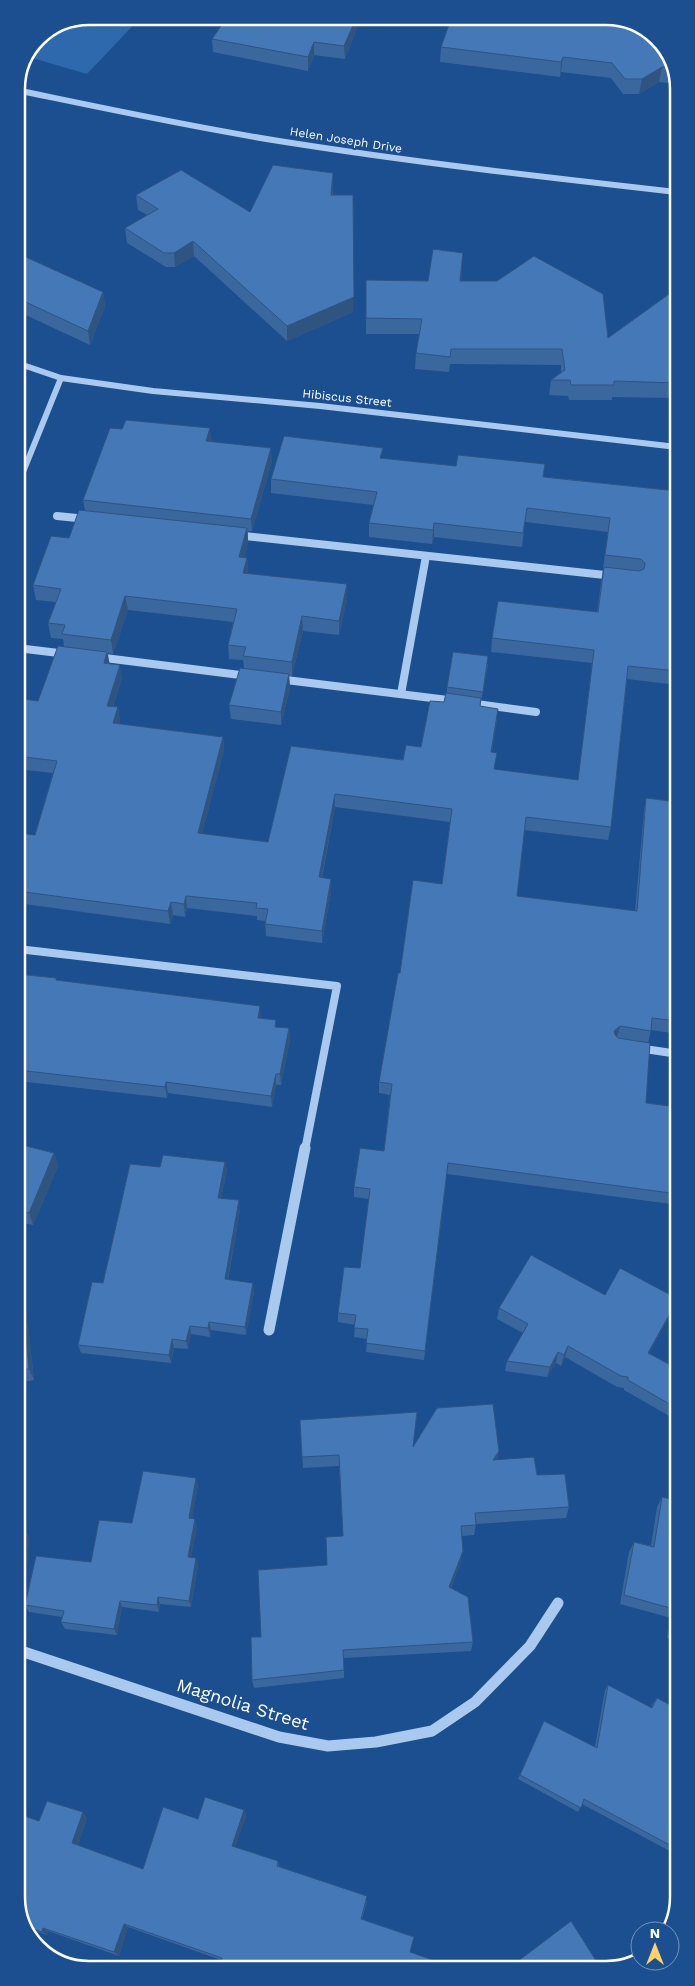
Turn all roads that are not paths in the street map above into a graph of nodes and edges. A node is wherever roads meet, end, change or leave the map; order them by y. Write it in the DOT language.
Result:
graph roads {
  1 [pos="25,92"];
  2 [pos="670,191"];
  3 [pos="25,366"];
  4 [pos="61,378"];
  5 [pos="670,446"];
  6 [pos="25,467"];
  7 [pos="57,516"];
  8 [pos="96,520"];
  9 [pos="232,535"];
  10 [pos="426,556"];
  11 [pos="618,577"];
  12 [pos="25,649"];
  13 [pos="76,655"];
  14 [pos="86,656"];
  15 [pos="254,676"];
  16 [pos="273,679"];
  17 [pos="402,694"];
  18 [pos="536,712"];
  19 [pos="25,950"];
  20 [pos="626,1046"];
  21 [pos="670,1053"];
  22 [pos="269,1330"];
  23 [pos="558,1603"];
  24 [pos="25,1652"];
  1 -- 2 [label="street, Helen Joseph Drive"];
  3 -- 4 [label="street, Hibiscus Street"];
  4 -- 5 [label="street, Hibiscus Street"];
  4 -- 6 [label="street"];
  7 -- 8 [label="street"];
  9 -- 10 [label="street"];
  10 -- 11 [label="street"];
  10 -- 17 [label="street"];
  12 -- 13 [label="street"];
  14 -- 15 [label="street"];
  16 -- 17 [label="street"];
  17 -- 18 [label="street"];
  19 -- 22 [label="street"];
  20 -- 21 [label="street"];
  23 -- 24 [label="street, Magnolia Street"];
}
